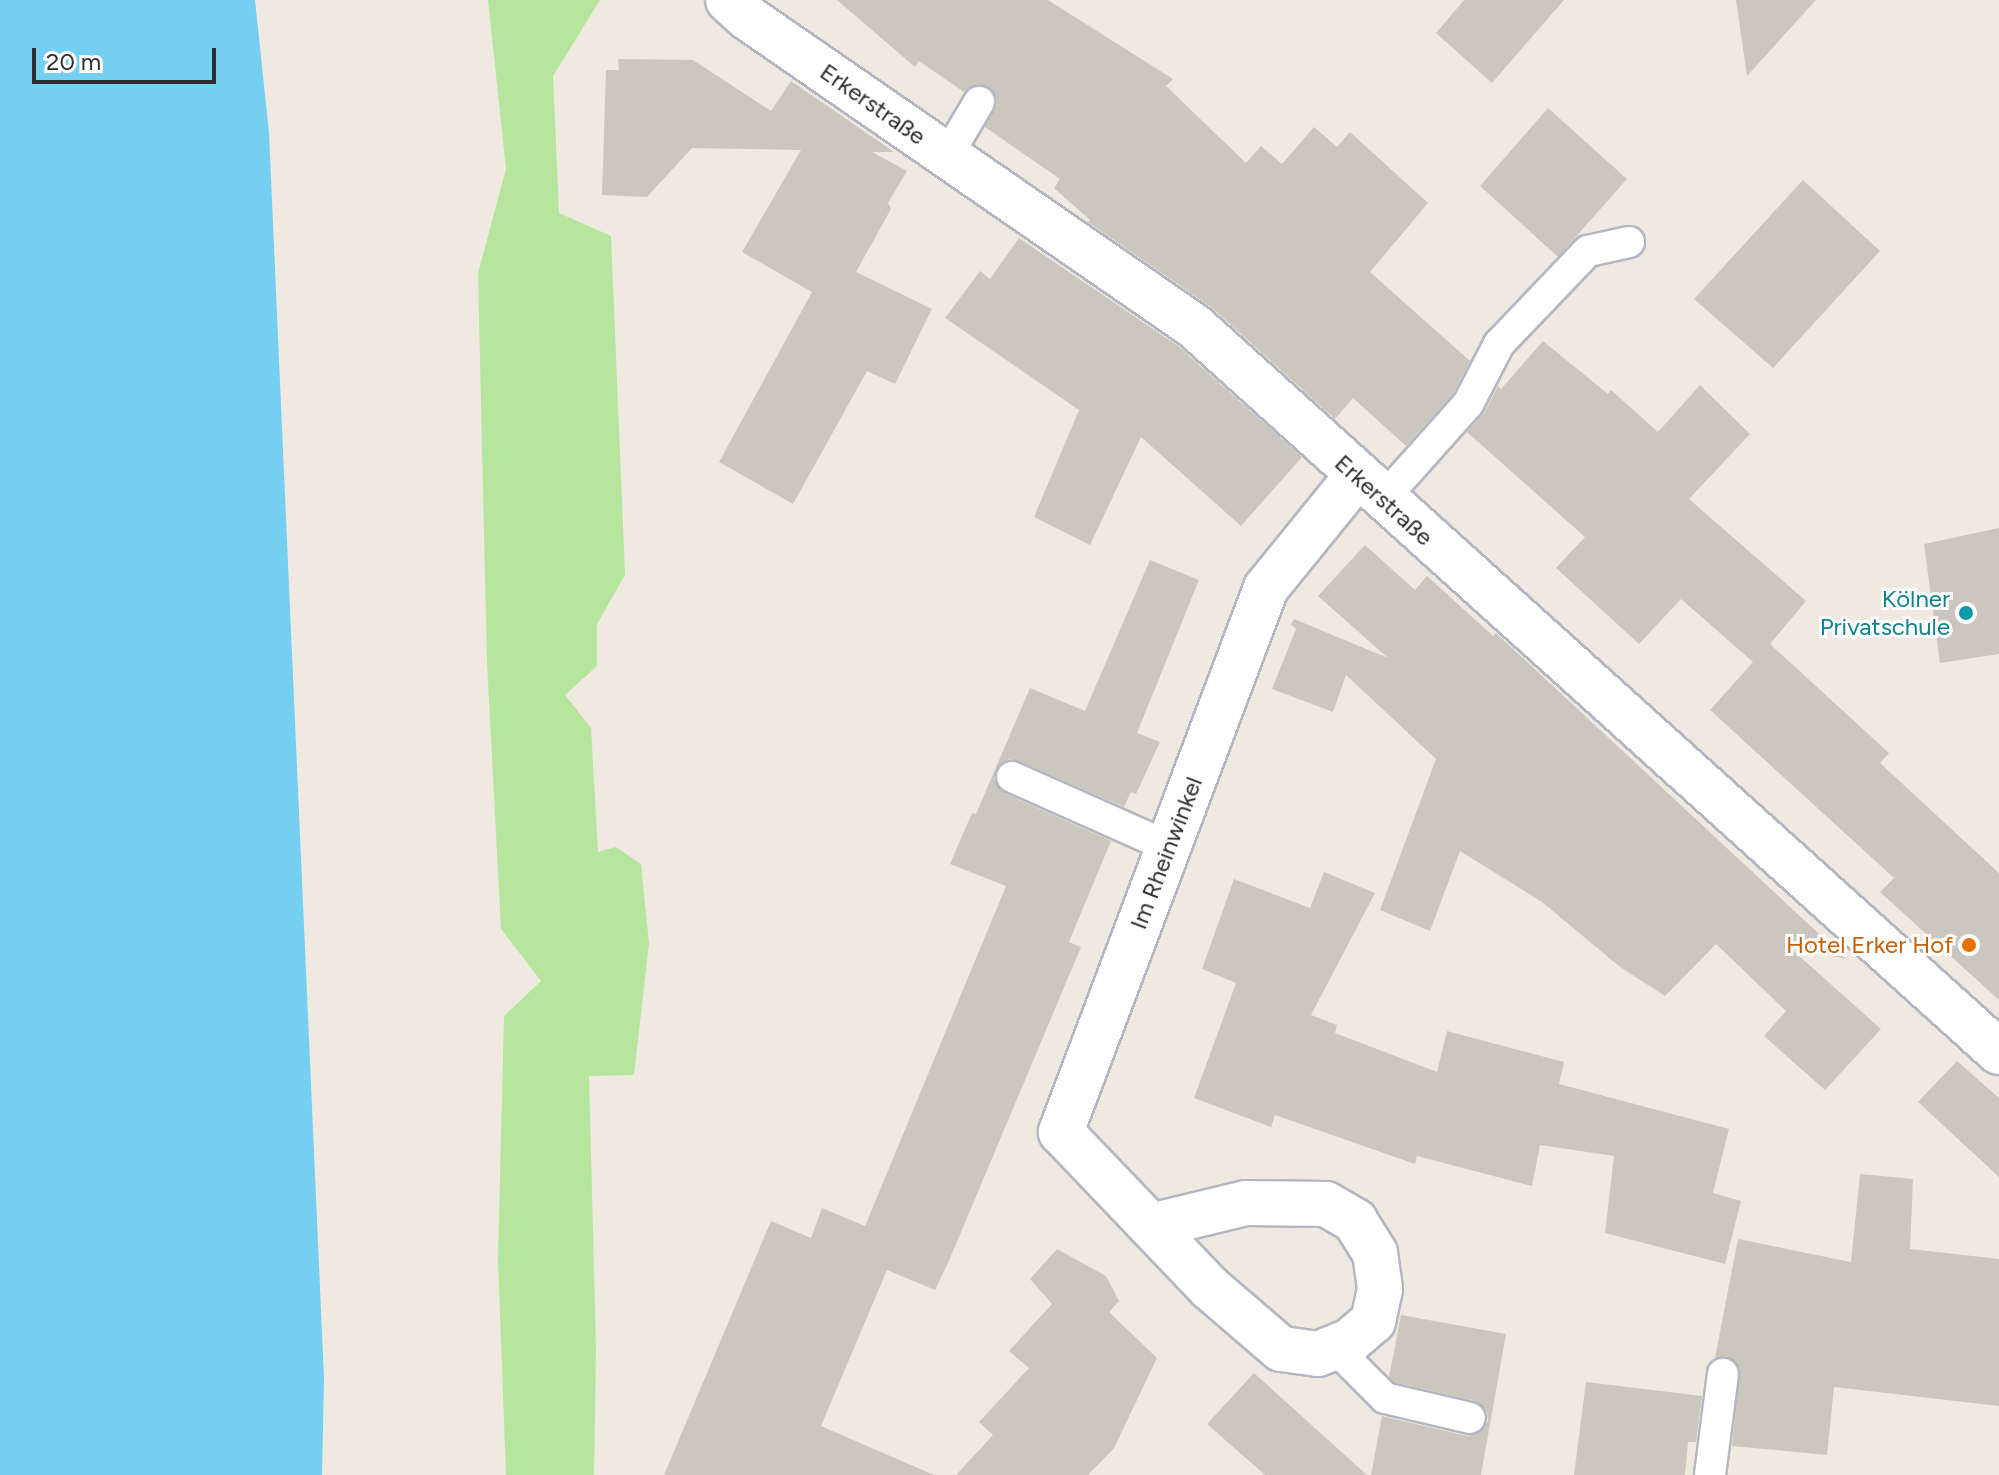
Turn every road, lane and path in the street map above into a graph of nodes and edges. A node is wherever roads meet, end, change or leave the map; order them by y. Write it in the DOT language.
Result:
graph roads {
  1 [pos="728,0"];
  2 [pos="979,102"];
  3 [pos="947,156"];
  4 [pos="1629,242"];
  5 [pos="1370,487"];
  6 [pos="1012,777"];
  7 [pos="1169,847"];
  8 [pos="1999,1052"];
  9 [pos="1151,1226"];
  10 [pos="1334,1347"];
  11 [pos="1723,1374"];
  12 [pos="1470,1418"];
  13 [pos="1710,1475"];
  1 -- 3 [label="street, Erkerstraße"];
  2 -- 3 [label="lane"];
  3 -- 5 [label="street, Erkerstraße"];
  4 -- 5 [label="lane"];
  5 -- 7 [label="street, Im Rheinwinkel"];
  5 -- 8 [label="street, Erkerstraße"];
  6 -- 7 [label="lane"];
  7 -- 9 [label="street, Im Rheinwinkel"];
  9 -- 10 [label="street, Im Rheinwinkel"];
  9 -- 10 [label="street, Im Rheinwinkel"];
  10 -- 12 [label="lane"];
  11 -- 13 [label="lane"];
}
